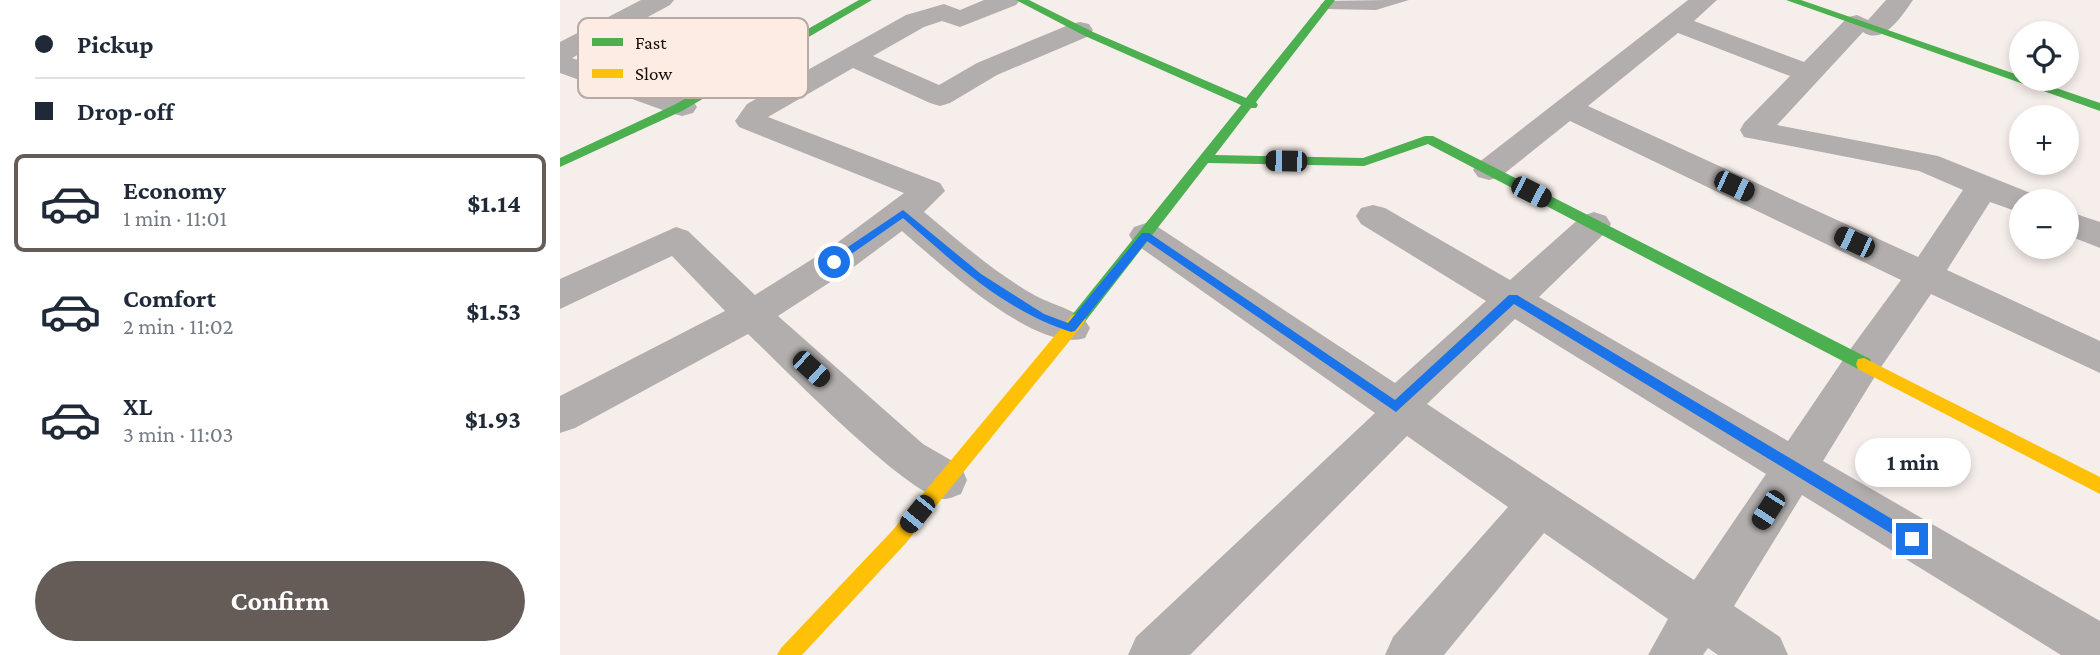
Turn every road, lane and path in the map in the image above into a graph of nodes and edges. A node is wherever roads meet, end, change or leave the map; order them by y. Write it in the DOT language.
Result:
graph roads {
  1 [pos="661,0"];
  2 [pos="867,0"];
  3 [pos="1007,0"];
  4 [pos="1021,0"];
  5 [pos="1403,0"];
  6 [pos="1704,0"];
  7 [pos="1791,0"];
  8 [pos="1900,0"];
  9 [pos="1328,3"];
  10 [pos="627,18"];
  11 [pos="1675,23"];
  12 [pos="1865,26"];
  13 [pos="1080,30"];
  14 [pos="808,34"];
  15 [pos="578,44"];
  16 [pos="560,53"];
  17 [pos="853,57"];
  18 [pos="560,64"];
  19 [pos="578,70"];
  20 [pos="1808,74"];
  21 [pos="808,82"];
  22 [pos="656,98"];
  23 [pos="698,98"];
  24 [pos="780,98"];
  25 [pos="1252,105"];
  26 [pos="682,107"];
  27 [pos="2100,107"];
  28 [pos="1567,108"];
  29 [pos="1207,159"];
  30 [pos="560,163"];
  31 [pos="1489,170"];
  32 [pos="1983,186"];
  33 [pos="2009,197"];
  34 [pos="903,213"];
  35 [pos="1373,216"];
  36 [pos="1594,224"];
  37 [pos="2079,227"];
  38 [pos="1146,235"];
  39 [pos="2100,236"];
  40 [pos="1925,275"];
  41 [pos="560,295"];
  42 [pos="1513,298"];
  43 [pos="753,316"];
  44 [pos="1071,328"];
  45 [pos="2100,358"];
  46 [pos="1863,362"];
  47 [pos="1400,410"];
  48 [pos="560,416"];
  49 [pos="1794,469"];
  50 [pos="945,480"];
  51 [pos="2100,486"];
  52 [pos="1540,504"];
  53 [pos="835,608"];
  54 [pos="1702,612"];
  55 [pos="2100,650"];
  56 [pos="788,655"];
  57 [pos="801,655"];
  58 [pos="1154,655"];
  59 [pos="1411,655"];
  60 [pos="1674,655"];
  61 [pos="1762,655"];
  1 -- 10 [label="street"];
  2 -- 14 [label="street"];
  3 -- 17 [label="street"];
  4 -- 13 [label="street"];
  5 -- 9 [label="lane"];
  6 -- 11 [label="street"];
  7 -- 12 [label="street"];
  8 -- 12 [label="street"];
  9 -- 25 [label="street"];
  11 -- 20 [label="street"];
  11 -- 28 [label="street"];
  12 -- 20 [label="street"];
  12 -- 27 [label="street"];
  13 -- 17 [label="street"];
  13 -- 25 [label="street"];
  15 -- 16 [label="street"];
  17 -- 21 [label="street"];
  18 -- 19 [label="street"];
  20 -- 32 [label="street"];
  22 -- 26 [label="street"];
  23 -- 26 [label="street"];
  24 -- 34 [label="street"];
  25 -- 29 [label="street"];
  26 -- 30 [label="street"];
  28 -- 31 [label="street"];
  28 -- 40 [label="street"];
  29 -- 31 [label="street"];
  29 -- 38 [label="street"];
  31 -- 36 [label="street"];
  32 -- 33 [label="street"];
  32 -- 40 [label="street"];
  34 -- 43 [label="street"];
  34 -- 44 [label="street"];
  35 -- 42 [label="street"];
  36 -- 42 [label="street"];
  36 -- 46 [label="street"];
  37 -- 39 [label="street"];
  38 -- 44 [label="street"];
  38 -- 47 [label="street"];
  40 -- 45 [label="street"];
  40 -- 46 [label="street"];
  41 -- 43 [label="street"];
  42 -- 47 [label="street"];
  42 -- 49 [label="street"];
  43 -- 48 [label="street"];
  43 -- 50 [label="street"];
  44 -- 50 [label="street"];
  46 -- 49 [label="street"];
  46 -- 51 [label="street"];
  47 -- 52 [label="street"];
  47 -- 58 [label="street"];
  49 -- 54 [label="street"];
  49 -- 55 [label="street"];
  50 -- 53 [label="street"];
  52 -- 54 [label="street"];
  52 -- 59 [label="street"];
  53 -- 56 [label="street"];
  53 -- 57 [label="street"];
  54 -- 60 [label="street"];
  54 -- 61 [label="street"];
}
